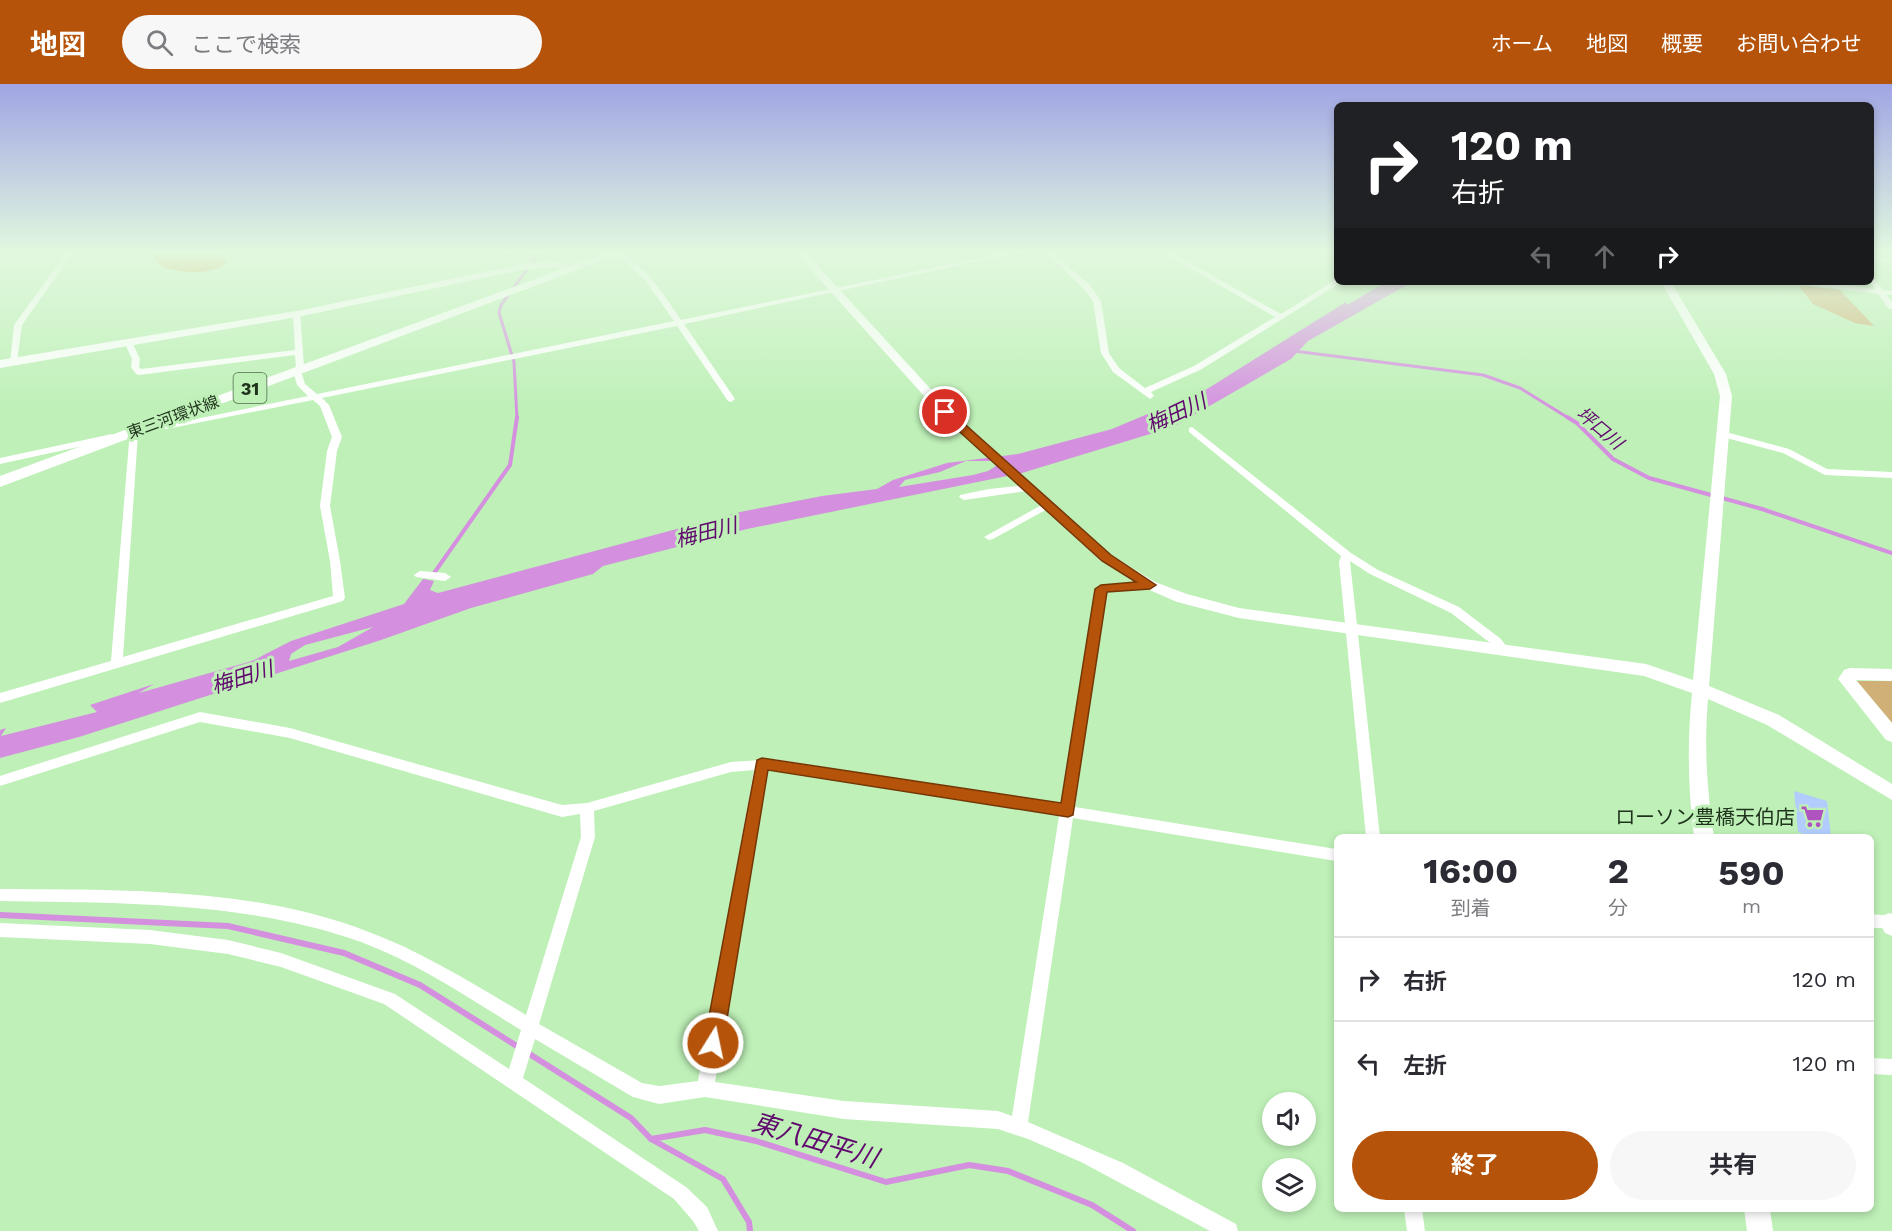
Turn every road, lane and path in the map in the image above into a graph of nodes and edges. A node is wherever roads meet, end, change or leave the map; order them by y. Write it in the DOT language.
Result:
graph roads {
  1 [pos="31,307"];
  2 [pos="333,307"];
  3 [pos="470,307"];
  4 [pos="669,307"];
  5 [pos="755,307"];
  6 [pos="851,307"];
  7 [pos="1098,307"];
  8 [pos="1262,307"];
  9 [pos="1298,307"];
  10 [pos="1680,307"];
  11 [pos="297,314"];
  12 [pos="1281,317"];
  13 [pos="680,322"];
  14 [pos="128,342"];
  15 [pos="298,352"];
  16 [pos="13,361"];
  17 [pos="0,364"];
  18 [pos="297,371"];
  19 [pos="314,396"];
  20 [pos="731,399"];
  21 [pos="1192,430"];
  22 [pos="133,432"];
  23 [pos="1722,434"];
  24 [pos="0,461"];
  25 [pos="1892,475"];
  26 [pos="0,482"];
  27 [pos="1029,488"];
  28 [pos="964,497"];
  29 [pos="1047,505"];
  30 [pos="989,537"];
  31 [pos="1347,555"];
  32 [pos="420,575"];
  33 [pos="445,577"];
  34 [pos="1150,585"];
  35 [pos="1351,628"];
  36 [pos="1502,649"];
  37 [pos="117,664"];
  38 [pos="1892,675"];
  39 [pos="1701,688"];
  40 [pos="0,698"];
  41 [pos="1892,735"];
  42 [pos="762,764"];
  43 [pos="0,781"];
  44 [pos="1892,793"];
  45 [pos="587,808"];
  46 [pos="1068,810"];
  47 [pos="1373,834"];
  48 [pos="1704,834"];
  49 [pos="1334,855"];
  50 [pos="0,895"];
  51 [pos="0,930"];
  52 [pos="532,1028"];
  53 [pos="1874,1066"];
  54 [pos="1892,1067"];
  55 [pos="514,1080"];
  56 [pos="705,1089"];
  57 [pos="1019,1126"];
  58 [pos="1413,1212"];
  59 [pos="1757,1212"];
  60 [pos="709,1231"];
  61 [pos="1229,1231"];
  62 [pos="1416,1231"];
  63 [pos="1760,1231"];
  1 -- 16 [label="street"];
  2 -- 11 [label="street"];
  3 -- 18 [label="main road, 東三河環状線 / 31"];
  4 -- 13 [label="street"];
  5 -- 13 [label="street"];
  6 -- 27 [label="street"];
  7 -- 12 [label="street"];
  8 -- 12 [label="street"];
  9 -- 12 [label="street"];
  10 -- 23 [label="street"];
  11 -- 14 [label="street"];
  11 -- 15 [label="street"];
  13 -- 19 [label="street"];
  13 -- 20 [label="street"];
  14 -- 15 [label="street"];
  14 -- 16 [label="street"];
  15 -- 18 [label="street"];
  16 -- 17 [label="street"];
  18 -- 19 [label="street"];
  18 -- 22 [label="main road, 東三河環状線 / 31"];
  19 -- 22 [label="street"];
  19 -- 37 [label="street"];
  21 -- 31 [label="street"];
  22 -- 24 [label="street"];
  22 -- 26 [label="main road, 東三河環状線 / 31"];
  22 -- 37 [label="street"];
  23 -- 25 [label="street"];
  23 -- 39 [label="street"];
  27 -- 28 [label="street"];
  27 -- 29 [label="street"];
  29 -- 30 [label="street"];
  29 -- 34 [label="street"];
  31 -- 35 [label="street"];
  31 -- 36 [label="street"];
  32 -- 33 [label="street"];
  34 -- 35 [label="street"];
  34 -- 46 [label="street"];
  35 -- 36 [label="street"];
  35 -- 47 [label="street"];
  36 -- 39 [label="street"];
  37 -- 40 [label="street"];
  38 -- 41 [label="street"];
  39 -- 44 [label="street"];
  39 -- 48 [label="street"];
  42 -- 45 [label="street"];
  42 -- 46 [label="street"];
  42 -- 56 [label="street"];
  43 -- 45 [label="street"];
  45 -- 52 [label="street"];
  46 -- 49 [label="street"];
  46 -- 57 [label="street"];
  50 -- 52 [label="street"];
  51 -- 55 [label="street"];
  52 -- 55 [label="street"];
  52 -- 56 [label="street"];
  53 -- 54 [label="street"];
  55 -- 60 [label="street"];
  56 -- 57 [label="street"];
  57 -- 61 [label="street"];
  58 -- 62 [label="street"];
  59 -- 63 [label="street"];
}
